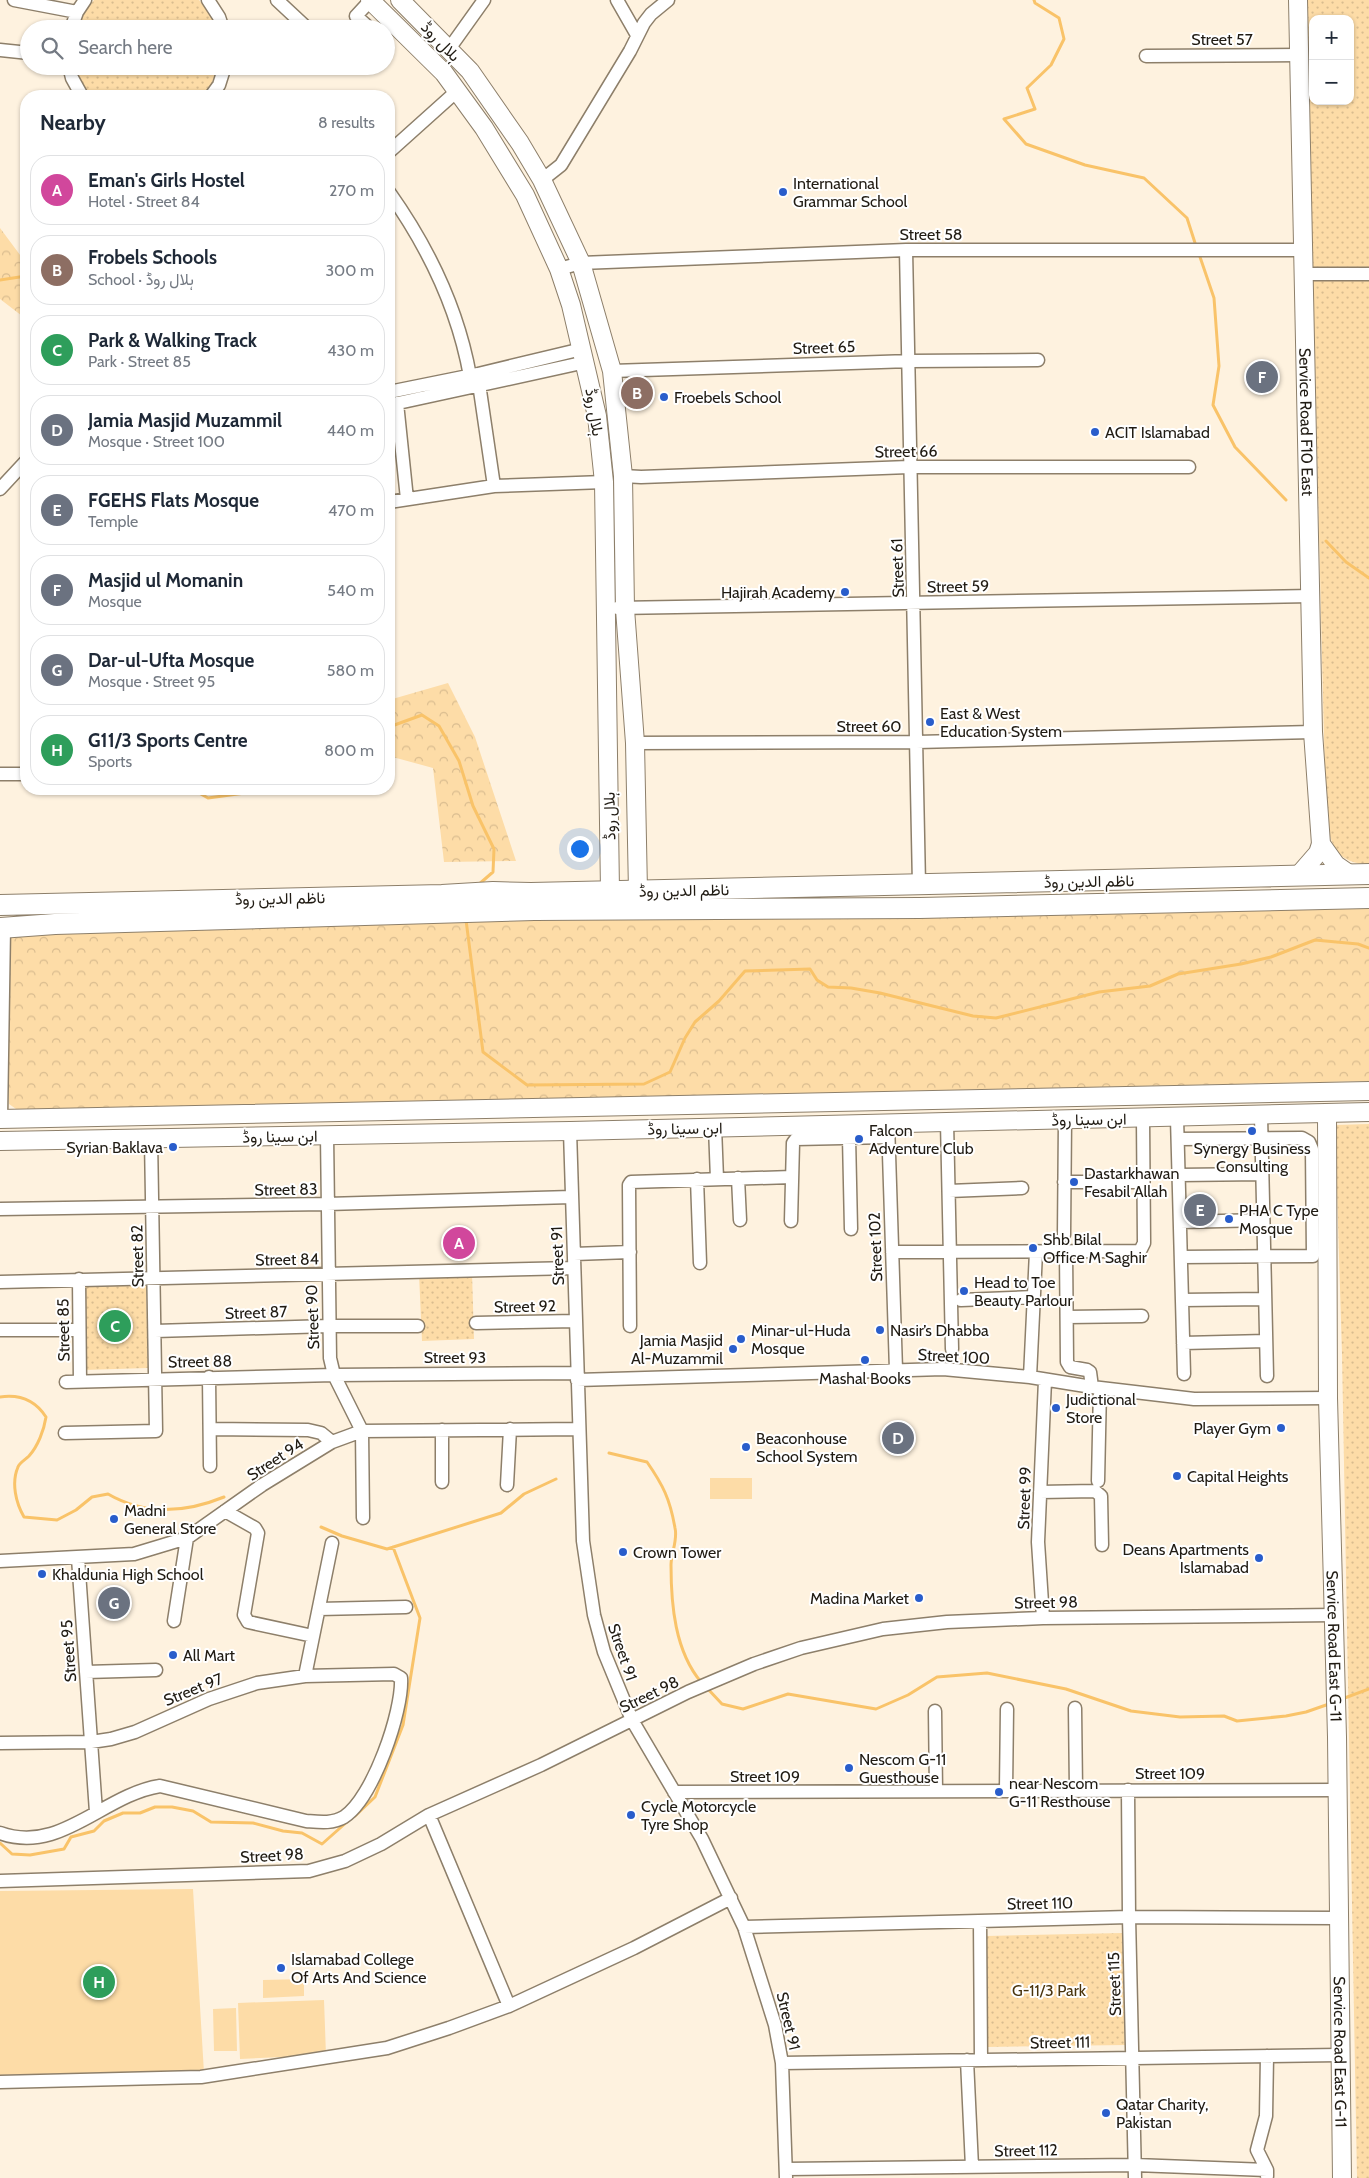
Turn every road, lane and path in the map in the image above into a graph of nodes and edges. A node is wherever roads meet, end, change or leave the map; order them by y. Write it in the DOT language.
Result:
graph roads {
  1 [pos="14,0"];
  2 [pos="85,0"];
  3 [pos="208,0"];
  4 [pos="277,0"];
  5 [pos="370,0"];
  6 [pos="400,0"];
  7 [pos="484,0"];
  8 [pos="617,0"];
  9 [pos="668,0"];
  10 [pos="1298,0"];
  11 [pos="77,12"];
  12 [pos="74,20"];
  13 [pos="220,20"];
  14 [pos="298,20"];
  15 [pos="360,20"];
  16 [pos="390,20"];
  17 [pos="395,25"];
  18 [pos="637,35"];
  19 [pos="450,49"];
  20 [pos="0,50"];
  21 [pos="20,52"];
  22 [pos="1299,55"];
  23 [pos="1146,56"];
  24 [pos="71,75"];
  25 [pos="222,75"];
  26 [pos="79,90"];
  27 [pos="215,90"];
  28 [pos="457,91"];
  29 [pos="395,147"];
  30 [pos="542,180"];
  31 [pos="395,201"];
  32 [pos="906,250"];
  33 [pos="1304,250"];
  34 [pos="582,263"];
  35 [pos="559,269"];
  36 [pos="1304,274"];
  37 [pos="1369,274"];
  38 [pos="584,356"];
  39 [pos="1038,360"];
  40 [pos="910,361"];
  41 [pos="612,371"];
  42 [pos="476,378"];
  43 [pos="395,391"];
  44 [pos="395,403"];
  45 [pos="395,418"];
  46 [pos="20,467"];
  47 [pos="909,467"];
  48 [pos="1189,467"];
  49 [pos="623,476"];
  50 [pos="604,482"];
  51 [pos="494,486"];
  52 [pos="0,489"];
  53 [pos="407,499"];
  54 [pos="395,501"];
  55 [pos="1312,596"];
  56 [pos="914,603"];
  57 [pos="606,608"];
  58 [pos="625,609"];
  59 [pos="1313,732"];
  60 [pos="916,742"];
  61 [pos="635,743"];
  62 [pos="0,774"];
  63 [pos="20,774"];
  64 [pos="1322,844"];
  65 [pos="1349,874"];
  66 [pos="1369,874"];
  67 [pos="1298,876"];
  68 [pos="1207,878"];
  69 [pos="919,885"];
  70 [pos="792,887"];
  71 [pos="610,891"];
  72 [pos="638,891"];
  73 [pos="1369,898"];
  74 [pos="533,902"];
  75 [pos="1208,902"];
  76 [pos="54,903"];
  77 [pos="0,904"];
  78 [pos="438,904"];
  79 [pos="792,908"];
  80 [pos="55,924"];
  81 [pos="2,928"];
  82 [pos="1369,1091"];
  83 [pos="1307,1092"];
  84 [pos="575,1107"];
  85 [pos="1369,1112"];
  86 [pos="1308,1114"];
  87 [pos="1327,1114"];
  88 [pos="1262,1116"];
  89 [pos="63,1118"];
  90 [pos="1177,1118"];
  91 [pos="0,1119"];
  92 [pos="1143,1119"];
  93 [pos="1065,1120"];
  94 [pos="947,1122"];
  95 [pos="715,1127"];
  96 [pos="888,1130"];
  97 [pos="573,1131"];
  98 [pos="327,1135"];
  99 [pos="849,1137"];
  100 [pos="1262,1138"];
  101 [pos="1178,1139"];
  102 [pos="151,1140"];
  103 [pos="0,1141"];
  104 [pos="62,1141"];
  105 [pos="1262,1174"];
  106 [pos="1179,1175"];
  107 [pos="792,1177"];
  108 [pos="738,1178"];
  109 [pos="697,1179"];
  110 [pos="717,1179"];
  111 [pos="1064,1182"];
  112 [pos="1143,1182"];
  113 [pos="1022,1188"];
  114 [pos="949,1191"];
  115 [pos="572,1197"];
  116 [pos="327,1204"];
  117 [pos="153,1207"];
  118 [pos="0,1209"];
  119 [pos="740,1220"];
  120 [pos="1263,1220"];
  121 [pos="791,1221"];
  122 [pos="1180,1222"];
  123 [pos="851,1229"];
  124 [pos="1064,1235"];
  125 [pos="1066,1251"];
  126 [pos="630,1252"];
  127 [pos="892,1252"];
  128 [pos="950,1252"];
  129 [pos="1036,1252"];
  130 [pos="574,1254"];
  131 [pos="1264,1256"];
  132 [pos="1181,1257"];
  133 [pos="700,1263"];
  134 [pos="574,1268"];
  135 [pos="327,1275"];
  136 [pos="154,1278"];
  137 [pos="79,1279"];
  138 [pos="0,1282"];
  139 [pos="1034,1297"];
  140 [pos="1265,1299"];
  141 [pos="961,1300"];
  142 [pos="1182,1300"];
  143 [pos="1142,1316"];
  144 [pos="1067,1317"];
  145 [pos="576,1321"];
  146 [pos="476,1323"];
  147 [pos="329,1326"];
  148 [pos="418,1326"];
  149 [pos="630,1326"];
  150 [pos="0,1330"];
  151 [pos="80,1330"];
  152 [pos="155,1331"];
  153 [pos="1266,1341"];
  154 [pos="1183,1343"];
  155 [pos="952,1349"];
  156 [pos="896,1370"];
  157 [pos="1184,1374"];
  158 [pos="334,1375"];
  159 [pos="1267,1376"];
  160 [pos="209,1377"];
  161 [pos="577,1377"];
  162 [pos="1030,1377"];
  163 [pos="156,1379"];
  164 [pos="1045,1380"];
  165 [pos="66,1382"];
  166 [pos="80,1382"];
  167 [pos="1096,1387"];
  168 [pos="1328,1398"];
  169 [pos="210,1429"];
  170 [pos="579,1429"];
  171 [pos="442,1430"];
  172 [pos="510,1430"];
  173 [pos="362,1431"];
  174 [pos="65,1433"];
  175 [pos="332,1442"];
  176 [pos="210,1466"];
  177 [pos="1098,1481"];
  178 [pos="442,1482"];
  179 [pos="508,1485"];
  180 [pos="1040,1492"];
  181 [pos="225,1511"];
  182 [pos="364,1518"];
  183 [pos="187,1538"];
  184 [pos="332,1543"];
  185 [pos="1102,1545"];
  186 [pos="78,1558"];
  187 [pos="0,1560"];
  188 [pos="406,1607"];
  189 [pos="319,1609"];
  190 [pos="1334,1616"];
  191 [pos="1042,1618"];
  192 [pos="174,1621"];
  193 [pos="313,1636"];
  194 [pos="156,1670"];
  195 [pos="86,1672"];
  196 [pos="305,1676"];
  197 [pos="1074,1708"];
  198 [pos="1007,1709"];
  199 [pos="935,1711"];
  200 [pos="632,1720"];
  201 [pos="91,1742"];
  202 [pos="0,1743"];
  203 [pos="1006,1790"];
  204 [pos="1076,1790"];
  205 [pos="1128,1790"];
  206 [pos="1336,1790"];
  207 [pos="936,1791"];
  208 [pos="674,1792"];
  209 [pos="96,1812"];
  210 [pos="429,1815"];
  211 [pos="0,1833"];
  212 [pos="0,1881"];
  213 [pos="731,1898"];
  214 [pos="1129,1917"];
  215 [pos="1338,1918"];
  216 [pos="980,1921"];
  217 [pos="744,1927"];
  218 [pos="509,2006"];
  219 [pos="1339,2055"];
  220 [pos="1267,2056"];
  221 [pos="1133,2057"];
  222 [pos="967,2060"];
  223 [pos="980,2060"];
  224 [pos="782,2063"];
  225 [pos="0,2082"];
  226 [pos="972,2167"];
  227 [pos="1135,2172"];
  228 [pos="887,2173"];
  229 [pos="786,2174"];
  230 [pos="1267,2174"];
  231 [pos="1342,2178"];
  1 -- 11 [label="street"];
  2 -- 11 [label="street"];
  3 -- 13 [label="street"];
  4 -- 14 [label="street"];
  5 -- 15 [label="street"];
  5 -- 16 [label="street, ہلال روڈ"];
  6 -- 19 [label="street, ہلال روڈ"];
  7 -- 19 [label="street"];
  8 -- 18 [label="street"];
  9 -- 18 [label="street"];
  10 -- 22 [label="street, Service Road F10 East"];
  11 -- 12 [label="street"];
  17 -- 28 [label="street, ہلال روڈ"];
  18 -- 30 [label="street"];
  19 -- 30 [label="street, ہلال روڈ"];
  20 -- 21 [label="street"];
  22 -- 23 [label="street, Street 57"];
  22 -- 33 [label="street, Service Road F10 East"];
  24 -- 26 [label="street"];
  25 -- 27 [label="street"];
  28 -- 29 [label="street"];
  28 -- 35 [label="street, ہلال روڈ"];
  30 -- 34 [label="street, ہلال روڈ"];
  31 -- 42 [label="street"];
  32 -- 33 [label="street, Street 58"];
  32 -- 34 [label="street, Street 58"];
  32 -- 40 [label="street, Street 61"];
  33 -- 36 [label="street, Service Road F10 East"];
  34 -- 35 [label="street, Street 58"];
  34 -- 41 [label="street, ہلال روڈ"];
  35 -- 38 [label="street, ہلال روڈ"];
  36 -- 37 [label="street"];
  36 -- 55 [label="street, Service Road F10 East"];
  38 -- 42 [label="street"];
  38 -- 50 [label="street, ہلال روڈ"];
  39 -- 40 [label="street, Street 65"];
  40 -- 41 [label="street, Street 65"];
  40 -- 47 [label="street, Street 61"];
  41 -- 49 [label="street, ہلال روڈ"];
  42 -- 43 [label="street"];
  42 -- 44 [label="street"];
  42 -- 51 [label="street"];
  45 -- 53 [label="street"];
  46 -- 52 [label="street"];
  47 -- 48 [label="street, Street 66"];
  47 -- 49 [label="street, Street 66"];
  47 -- 56 [label="street, Street 61"];
  49 -- 58 [label="street, ہلال روڈ"];
  50 -- 51 [label="street"];
  50 -- 57 [label="street, ہلال روڈ"];
  51 -- 53 [label="street"];
  53 -- 54 [label="street"];
  55 -- 56 [label="street, Street 59"];
  55 -- 59 [label="street, Service Road F10 East"];
  56 -- 58 [label="street, Street 59"];
  56 -- 60 [label="street, Street 61"];
  57 -- 58 [label="street, Street 59"];
  57 -- 71 [label="street, ہلال روڈ"];
  58 -- 61 [label="street, ہلال روڈ"];
  59 -- 60 [label="street, Street 60"];
  59 -- 64 [label="street, Service Road F10 East"];
  60 -- 61 [label="street, Street 60"];
  60 -- 69 [label="street, Street 61"];
  61 -- 72 [label="street, ہلال روڈ"];
  62 -- 63 [label="street"];
  64 -- 65 [label="street, Service Road F10 East"];
  64 -- 67 [label="street"];
  65 -- 66 [label="main road, ناظم الدین روڈ"];
  65 -- 67 [label="main road, ناظم الدین روڈ"];
  67 -- 68 [label="main road, ناظم الدین روڈ"];
  68 -- 69 [label="main road, ناظم الدین روڈ"];
  68 -- 75 [label="main road"];
  69 -- 70 [label="main road, ناظم الدین روڈ"];
  70 -- 72 [label="main road, ناظم الدین روڈ"];
  70 -- 79 [label="main road"];
  71 -- 72 [label="main road, ناظم الدین روڈ"];
  71 -- 74 [label="main road, ناظم الدین روڈ"];
  73 -- 75 [label="main road, ناظم الدین روڈ"];
  74 -- 78 [label="main road, ناظم الدین روڈ"];
  74 -- 78 [label="main road, ناظم الدین روڈ"];
  74 -- 79 [label="main road, ناظم الدین روڈ"];
  75 -- 79 [label="main road, ناظم الدین روڈ"];
  76 -- 77 [label="main road, ناظم الدین روڈ"];
  76 -- 78 [label="main road, ناظم الدین روڈ"];
  76 -- 80 [label="main road"];
  78 -- 80 [label="main road, ناظم الدین روڈ"];
  80 -- 81 [label="main road, ناظم الدین روڈ"];
  81 -- 91 [label="street"];
  82 -- 83 [label="street, ابن سینا روڈ"];
  83 -- 84 [label="street, ابن سینا روڈ"];
  83 -- 86 [label="street"];
  84 -- 89 [label="street, ابن سینا روڈ"];
  84 -- 97 [label="street"];
  85 -- 87 [label="street, ابن سینا روڈ"];
  86 -- 87 [label="street, ابن سینا روڈ"];
  86 -- 88 [label="street, ابن سینا روڈ"];
  87 -- 168 [label="street, Service Road East G-11"];
  88 -- 90 [label="street, ابن سینا روڈ"];
  88 -- 100 [label="street"];
  89 -- 91 [label="street, ابن سینا روڈ"];
  89 -- 104 [label="street"];
  90 -- 92 [label="street, ابن سینا روڈ"];
  90 -- 101 [label="street"];
  92 -- 93 [label="street, ابن سینا روڈ"];
  92 -- 112 [label="street"];
  93 -- 94 [label="street, ابن سینا روڈ"];
  93 -- 111 [label="street"];
  94 -- 96 [label="street, ابن سینا روڈ"];
  94 -- 114 [label="street"];
  95 -- 96 [label="street, ابن سینا روڈ"];
  95 -- 97 [label="street, ابن سینا روڈ"];
  95 -- 110 [label="street"];
  96 -- 99 [label="street"];
  96 -- 127 [label="street, Street 102"];
  97 -- 98 [label="street, ابن سینا روڈ"];
  97 -- 115 [label="street, Street 91"];
  98 -- 102 [label="street, ابن سینا روڈ"];
  98 -- 116 [label="street, Street 90"];
  99 -- 107 [label="street"];
  99 -- 123 [label="street"];
  100 -- 101 [label="street"];
  100 -- 105 [label="street"];
  100 -- 131 [label="street"];
  101 -- 106 [label="street"];
  102 -- 104 [label="street, ابن سینا روڈ"];
  102 -- 117 [label="street, Street 82"];
  103 -- 104 [label="street, ابن سینا روڈ"];
  105 -- 106 [label="street"];
  105 -- 120 [label="street"];
  106 -- 122 [label="street"];
  107 -- 108 [label="street"];
  107 -- 121 [label="street"];
  108 -- 110 [label="street"];
  108 -- 119 [label="street"];
  109 -- 110 [label="street"];
  109 -- 126 [label="street"];
  109 -- 133 [label="street"];
  111 -- 112 [label="street"];
  111 -- 124 [label="street"];
  112 -- 125 [label="street"];
  113 -- 114 [label="street"];
  114 -- 128 [label="street"];
  115 -- 116 [label="street, Street 83"];
  115 -- 130 [label="street, Street 91"];
  116 -- 117 [label="street, Street 83"];
  116 -- 135 [label="street, Street 90"];
  117 -- 118 [label="street, Street 83"];
  117 -- 136 [label="street, Street 82"];
  120 -- 122 [label="street"];
  120 -- 131 [label="street"];
  122 -- 132 [label="street"];
  125 -- 129 [label="street"];
  125 -- 144 [label="street"];
  126 -- 130 [label="street"];
  126 -- 149 [label="street"];
  127 -- 128 [label="street"];
  127 -- 156 [label="street, Street 102"];
  128 -- 129 [label="street"];
  128 -- 155 [label="street"];
  129 -- 139 [label="street"];
  130 -- 134 [label="street, Street 91"];
  131 -- 132 [label="street"];
  131 -- 140 [label="street"];
  132 -- 142 [label="street"];
  134 -- 135 [label="street, Street 84"];
  134 -- 145 [label="street, Street 91"];
  135 -- 136 [label="street, Street 84"];
  135 -- 147 [label="street, Street 90"];
  136 -- 137 [label="street, Street 84"];
  136 -- 152 [label="street, Street 82"];
  137 -- 138 [label="street, Street 84"];
  137 -- 151 [label="street, Street 85"];
  139 -- 141 [label="street"];
  139 -- 162 [label="street"];
  140 -- 142 [label="street"];
  140 -- 153 [label="street"];
  142 -- 154 [label="street"];
  143 -- 144 [label="street"];
  144 -- 167 [label="street"];
  145 -- 146 [label="street, Street 92"];
  145 -- 161 [label="street, Street 91"];
  147 -- 148 [label="street, Street 87"];
  147 -- 152 [label="street, Street 87"];
  147 -- 158 [label="street, Street 90"];
  150 -- 151 [label="street"];
  151 -- 166 [label="street, Street 85"];
  152 -- 163 [label="street, Street 82"];
  153 -- 154 [label="street"];
  153 -- 159 [label="street"];
  154 -- 157 [label="street"];
  156 -- 161 [label="street, Street 100"];
  156 -- 162 [label="street, Street 100"];
  158 -- 160 [label="street, Street 88"];
  158 -- 161 [label="street, Street 93"];
  158 -- 173 [label="street, Street 90"];
  160 -- 163 [label="street, Street 88"];
  160 -- 169 [label="street"];
  161 -- 170 [label="street, Street 91"];
  162 -- 164 [label="street, Street 100"];
  163 -- 166 [label="street, Street 88"];
  163 -- 174 [label="street, Street 82"];
  164 -- 167 [label="street, Street 100"];
  164 -- 180 [label="street, Street 99"];
  165 -- 166 [label="street, Street 88"];
  167 -- 168 [label="street, Street 100"];
  167 -- 177 [label="street"];
  168 -- 190 [label="street, Service Road East G-11"];
  169 -- 175 [label="street"];
  169 -- 176 [label="street"];
  170 -- 172 [label="street, Street 94"];
  170 -- 200 [label="street, Street 91"];
  171 -- 172 [label="street, Street 94"];
  171 -- 173 [label="street, Street 94"];
  171 -- 178 [label="street"];
  172 -- 179 [label="street"];
  173 -- 175 [label="street, Street 94"];
  173 -- 182 [label="street"];
  175 -- 181 [label="street, Street 94"];
  180 -- 185 [label="street"];
  180 -- 191 [label="street, Street 99"];
  181 -- 183 [label="street, Street 94"];
  181 -- 193 [label="street"];
  183 -- 186 [label="street, Street 94"];
  183 -- 192 [label="street"];
  184 -- 189 [label="street"];
  186 -- 187 [label="street, Street 94"];
  186 -- 195 [label="street, Street 95"];
  188 -- 189 [label="street"];
  189 -- 193 [label="street"];
  190 -- 191 [label="street, Street 98"];
  190 -- 206 [label="street, Service Road East G-11"];
  191 -- 200 [label="street, Street 98"];
  193 -- 196 [label="street"];
  194 -- 195 [label="street"];
  195 -- 201 [label="street, Street 95"];
  196 -- 201 [label="street, Street 97"];
  196 -- 209 [label="street, Street 97"];
  197 -- 204 [label="street"];
  198 -- 203 [label="street"];
  199 -- 207 [label="street"];
  200 -- 208 [label="street, Street 91"];
  200 -- 210 [label="street, Street 98"];
  201 -- 202 [label="street, Street 97"];
  201 -- 209 [label="street, Street 95"];
  203 -- 204 [label="street, Street 109"];
  203 -- 207 [label="street, Street 109"];
  204 -- 205 [label="street, Street 109"];
  205 -- 206 [label="street, Street 109"];
  205 -- 214 [label="street, Street 115"];
  206 -- 215 [label="street, Service Road East G-11"];
  207 -- 208 [label="street, Street 109"];
  208 -- 213 [label="street, Street 91"];
  209 -- 211 [label="street"];
  210 -- 212 [label="street, Street 98"];
  210 -- 218 [label="street"];
  213 -- 217 [label="street, Street 91"];
  213 -- 218 [label="street"];
  214 -- 215 [label="street, Street 110"];
  214 -- 216 [label="street, Street 110"];
  214 -- 221 [label="street, Street 115"];
  215 -- 219 [label="street, Service Road East G-11"];
  216 -- 217 [label="street, Street 110"];
  216 -- 223 [label="street"];
  217 -- 224 [label="street, Street 91"];
  218 -- 225 [label="street"];
  219 -- 220 [label="street, Street 111"];
  219 -- 231 [label="street, Service Road East G-11"];
  220 -- 221 [label="street, Street 111"];
  220 -- 230 [label="street"];
  221 -- 223 [label="street, Street 111"];
  221 -- 227 [label="street, Street 115"];
  222 -- 223 [label="street, Street 111"];
  222 -- 224 [label="street, Street 111"];
  222 -- 226 [label="street"];
  224 -- 229 [label="street, Street 91"];
  226 -- 227 [label="street, Street 112"];
  226 -- 228 [label="street, Street 112"];
  227 -- 230 [label="street, Street 112"];
  228 -- 229 [label="street, Street 112"];
}
